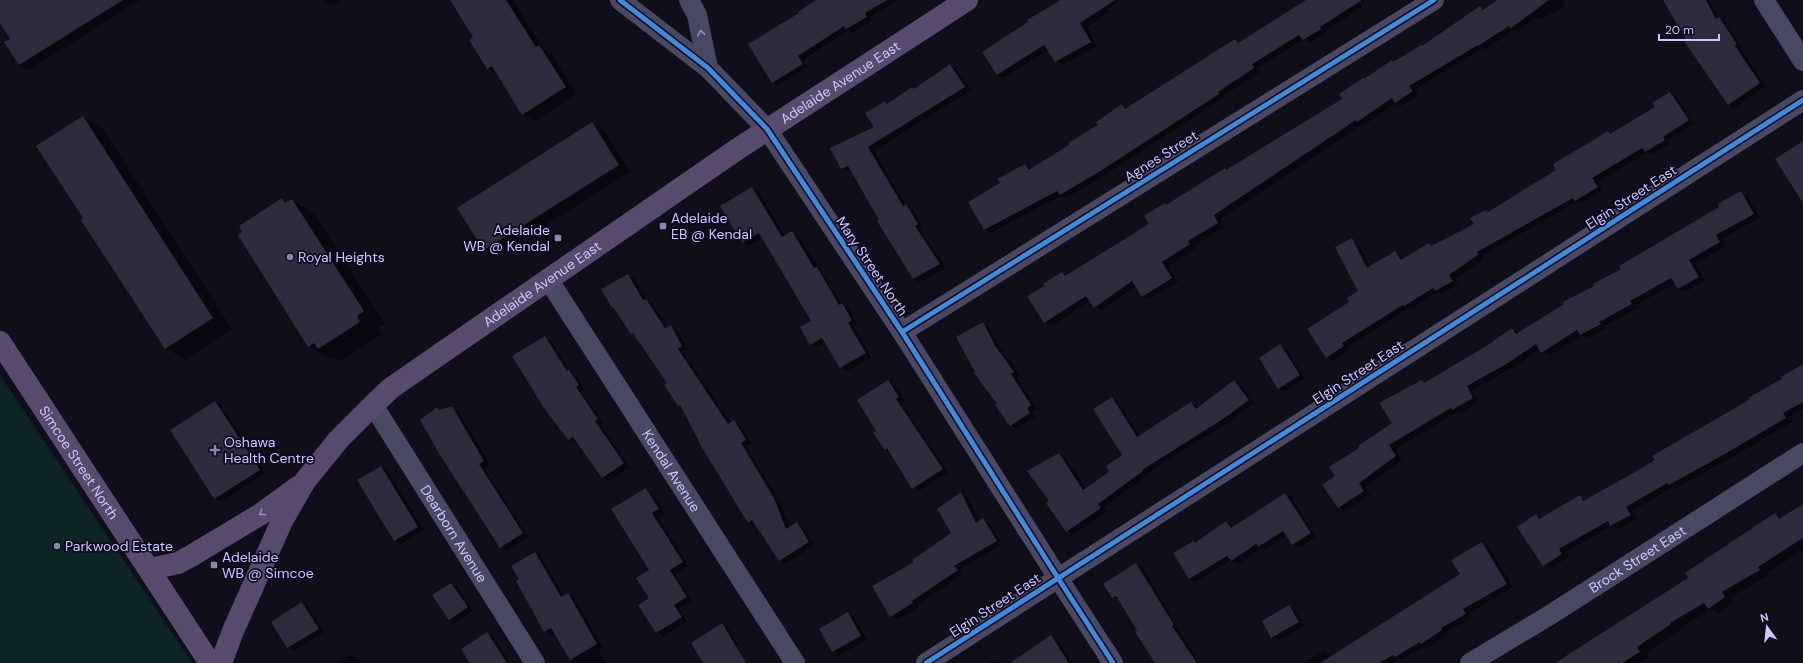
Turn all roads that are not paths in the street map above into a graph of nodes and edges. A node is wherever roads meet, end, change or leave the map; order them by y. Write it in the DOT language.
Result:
graph roads {
  1 [pos="620,0"];
  2 [pos="688,0"];
  3 [pos="967,0"];
  4 [pos="1434,0"];
  5 [pos="1764,0"];
  6 [pos="1803,61"];
  7 [pos="708,68"];
  8 [pos="1803,100"];
  9 [pos="767,129"];
  10 [pos="548,279"];
  11 [pos="902,332"];
  12 [pos="0,342"];
  13 [pos="373,404"];
  14 [pos="1803,453"];
  15 [pos="305,481"];
  16 [pos="150,570"];
  17 [pos="1058,578"];
  18 [pos="210,663"];
  19 [pos="221,663"];
  20 [pos="535,663"];
  21 [pos="795,663"];
  22 [pos="926,663"];
  23 [pos="1113,663"];
  24 [pos="1470,663"];
  1 -- 7 [label="street, Mary Street North"];
  7 -- 2 [label="street, one-way"];
  3 -- 9 [label="main road, Adelaide Avenue East"];
  4 -- 11 [label="street, Agnes Street"];
  5 -- 6 [label="street"];
  7 -- 9 [label="street, Mary Street North"];
  8 -- 17 [label="street, Elgin Street East"];
  9 -- 10 [label="main road, Adelaide Avenue East"];
  9 -- 11 [label="street, Mary Street North"];
  10 -- 13 [label="main road, Adelaide Avenue East"];
  10 -- 21 [label="street, Kendal Avenue"];
  11 -- 17 [label="street, Mary Street North"];
  12 -- 16 [label="main road, Simcoe Street North"];
  13 -- 15 [label="main road, Adelaide Avenue East"];
  13 -- 20 [label="street, Dearborn Avenue"];
  14 -- 24 [label="street, Brock Street East"];
  15 -- 16 [label="main road, one-way"];
  15 -- 19 [label="main road, Adelaide Avenue East"];
  16 -- 18 [label="main road, Simcoe Street North"];
  17 -- 22 [label="street, Elgin Street East"];
  17 -- 23 [label="street, Mary Street North"];
}
